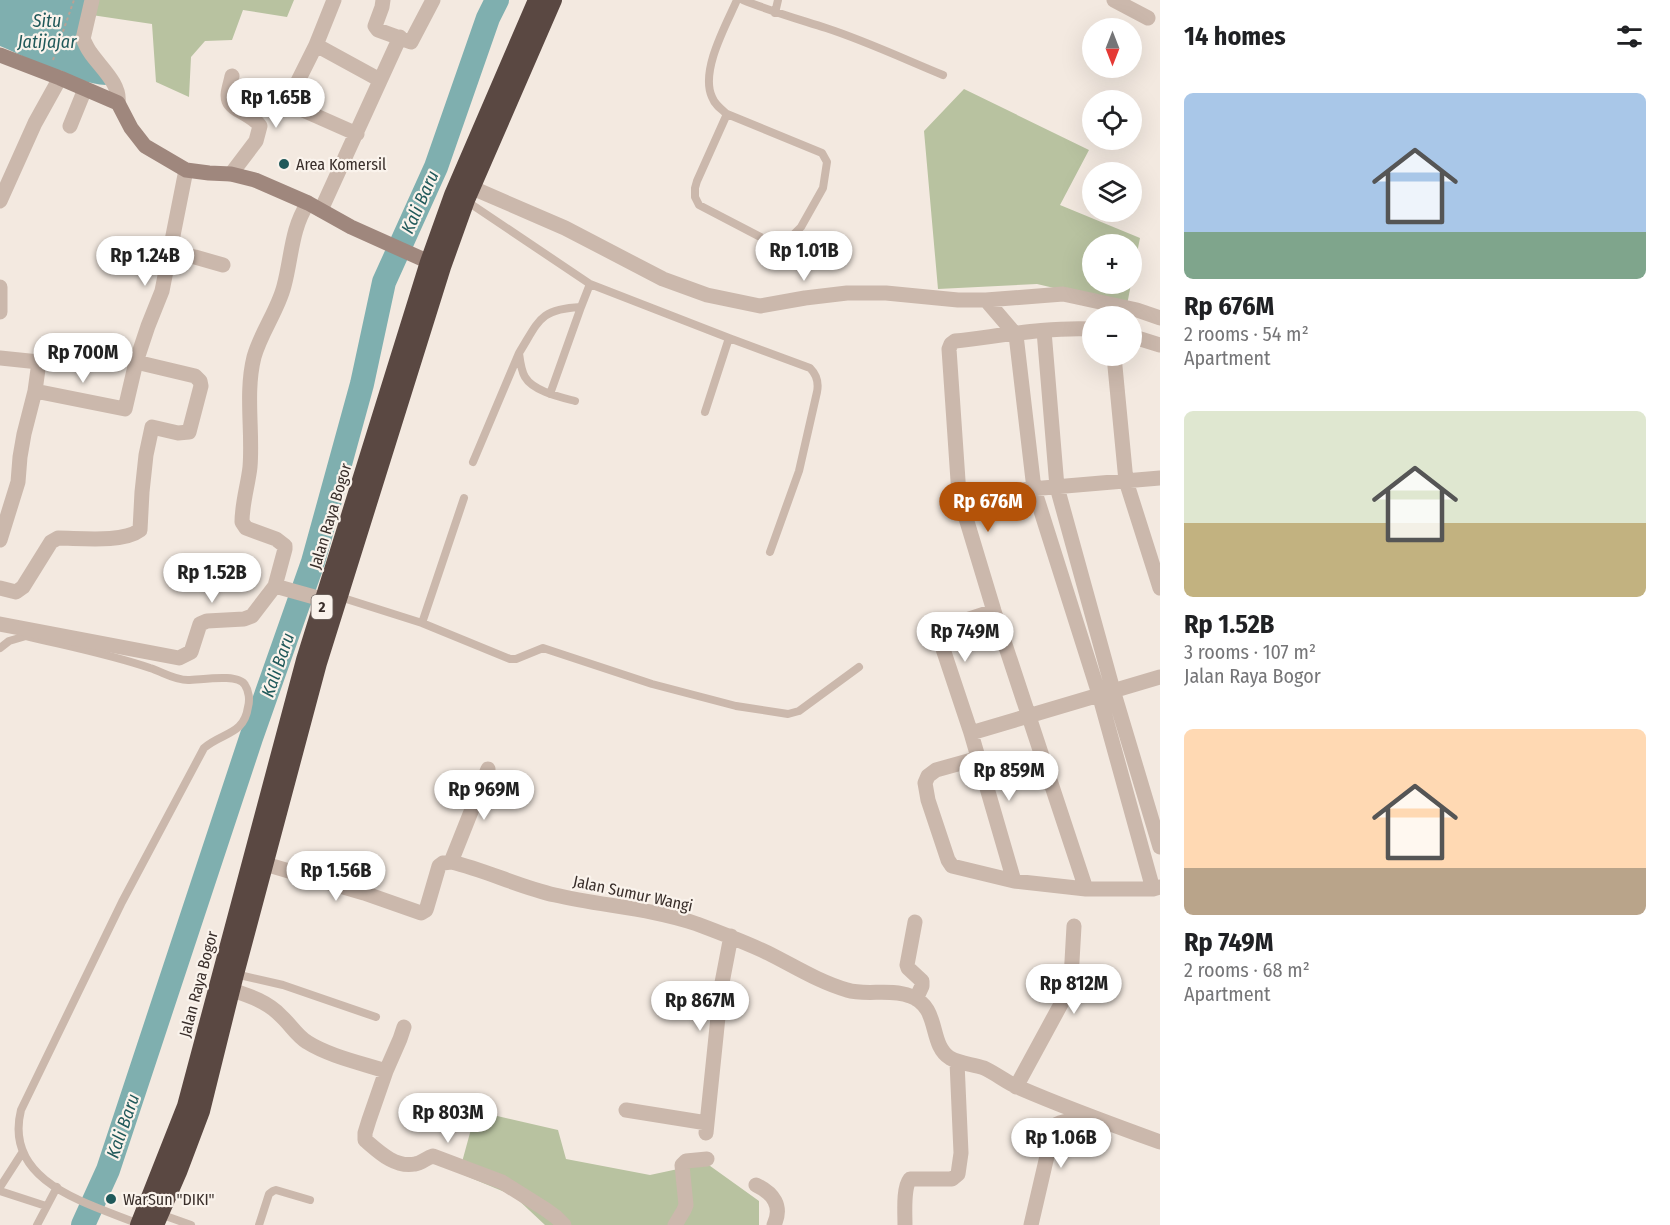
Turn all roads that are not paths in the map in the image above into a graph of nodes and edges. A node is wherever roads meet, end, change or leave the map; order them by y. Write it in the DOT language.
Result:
graph roads {
  1 [pos="92,0"];
  2 [pos="334,0"];
  3 [pos="383,0"];
  4 [pos="433,0"];
  5 [pos="537,0"];
  6 [pos="553,0"];
  7 [pos="737,0"];
  8 [pos="743,0"];
  9 [pos="778,0"];
  10 [pos="1114,0"];
  11 [pos="775,13"];
  12 [pos="1148,18"];
  13 [pos="400,37"];
  14 [pos="316,45"];
  15 [pos="0,55"];
  16 [pos="943,75"];
  17 [pos="54,76"];
  18 [pos="232,76"];
  19 [pos="380,80"];
  20 [pos="85,89"];
  21 [pos="118,104"];
  22 [pos="727,114"];
  23 [pos="70,126"];
  24 [pos="357,135"];
  25 [pos="186,170"];
  26 [pos="231,174"];
  27 [pos="462,191"];
  28 [pos="0,201"];
  29 [pos="315,206"];
  30 [pos="170,252"];
  31 [pos="428,262"];
  32 [pos="223,265"];
  33 [pos="590,284"];
  34 [pos="0,287"];
  35 [pos="986,300"];
  36 [pos="581,307"];
  37 [pos="0,312"];
  38 [pos="1160,318"];
  39 [pos="1082,328"];
  40 [pos="1044,331"];
  41 [pos="1016,335"];
  42 [pos="729,338"];
  43 [pos="1142,339"];
  44 [pos="1160,345"];
  45 [pos="519,353"];
  46 [pos="0,358"];
  47 [pos="136,362"];
  48 [pos="1114,366"];
  49 [pos="35,391"];
  50 [pos="550,394"];
  51 [pos="575,401"];
  52 [pos="705,412"];
  53 [pos="473,462"];
  54 [pos="1160,478"];
  55 [pos="1126,481"];
  56 [pos="1057,487"];
  57 [pos="1034,489"];
  58 [pos="959,495"];
  59 [pos="464,498"];
  60 [pos="0,540"];
  61 [pos="770,552"];
  62 [pos="276,586"];
  63 [pos="0,588"];
  64 [pos="1160,588"];
  65 [pos="325,598"];
  66 [pos="994,610"];
  67 [pos="422,623"];
  68 [pos="0,624"];
  69 [pos="0,648"];
  70 [pos="859,667"];
  71 [pos="1160,677"];
  72 [pos="1106,692"];
  73 [pos="1029,716"];
  74 [pos="971,733"];
  75 [pos="979,758"];
  76 [pos="488,769"];
  77 [pos="1160,847"];
  78 [pos="451,862"];
  79 [pos="265,864"];
  80 [pos="1014,881"];
  81 [pos="1156,888"];
  82 [pos="1086,889"];
  83 [pos="915,922"];
  84 [pos="1074,926"];
  85 [pos="730,936"];
  86 [pos="234,982"];
  87 [pos="915,999"];
  88 [pos="376,1017"];
  89 [pos="404,1027"];
  90 [pos="957,1062"];
  91 [pos="386,1071"];
  92 [pos="1016,1087"];
  93 [pos="626,1110"];
  94 [pos="1086,1116"];
  95 [pos="1160,1142"];
  96 [pos="22,1153"];
  97 [pos="707,1159"];
  98 [pos="756,1185"];
  99 [pos="57,1188"];
  100 [pos="0,1189"];
  101 [pos="310,1200"];
  102 [pos="46,1206"];
  103 [pos="158,1220"];
  104 [pos="557,1222"];
  105 [pos="37,1225"];
  106 [pos="139,1225"];
  107 [pos="191,1225"];
  108 [pos="259,1225"];
  109 [pos="675,1225"];
  110 [pos="774,1225"];
  111 [pos="905,1225"];
  112 [pos="1031,1225"];
  1 -- 21 [label="street"];
  2 -- 14 [label="street"];
  3 -- 13 [label="street"];
  4 -- 13 [label="street"];
  5 -- 27 [label="highway, Jalan Raya Bogor / 2"];
  6 -- 27 [label="highway, Jalan Raya Bogor / 2"];
  7 -- 22 [label="lane"];
  8 -- 11 [label="lane"];
  9 -- 11 [label="lane"];
  10 -- 12 [label="street"];
  11 -- 16 [label="lane"];
  13 -- 19 [label="street"];
  14 -- 19 [label="street"];
  14 -- 24 [label="street"];
  15 -- 17 [label="street"];
  17 -- 20 [label="street"];
  17 -- 28 [label="street"];
  18 -- 26 [label="street"];
  19 -- 24 [label="street"];
  20 -- 21 [label="street"];
  20 -- 23 [label="street"];
  21 -- 25 [label="street"];
  22 -- 22 [label="lane"];
  24 -- 29 [label="street"];
  25 -- 26 [label="street"];
  25 -- 30 [label="street"];
  26 -- 29 [label="street"];
  27 -- 31 [label="highway, Jalan Raya Bogor / 2"];
  27 -- 33 [label="lane"];
  27 -- 35 [label="street"];
  29 -- 31 [label="street"];
  29 -- 62 [label="street"];
  30 -- 32 [label="street"];
  30 -- 47 [label="street"];
  31 -- 65 [label="highway, Jalan Raya Bogor / 2"];
  33 -- 36 [label="lane"];
  33 -- 42 [label="lane"];
  34 -- 37 [label="street"];
  35 -- 38 [label="street"];
  35 -- 41 [label="street"];
  36 -- 45 [label="lane"];
  36 -- 50 [label="lane"];
  39 -- 40 [label="street"];
  40 -- 41 [label="street"];
  40 -- 56 [label="street"];
  41 -- 57 [label="street"];
  41 -- 58 [label="street"];
  42 -- 52 [label="lane"];
  42 -- 61 [label="lane"];
  43 -- 44 [label="street"];
  45 -- 50 [label="lane"];
  45 -- 53 [label="lane"];
  46 -- 49 [label="street"];
  47 -- 49 [label="street"];
  47 -- 63 [label="street"];
  48 -- 55 [label="street"];
  49 -- 60 [label="street"];
  50 -- 51 [label="lane"];
  54 -- 55 [label="street"];
  55 -- 56 [label="street"];
  55 -- 64 [label="street"];
  56 -- 57 [label="street"];
  56 -- 72 [label="street"];
  57 -- 58 [label="street"];
  57 -- 72 [label="street"];
  58 -- 66 [label="street"];
  59 -- 67 [label="lane"];
  62 -- 65 [label="street"];
  62 -- 68 [label="street"];
  65 -- 67 [label="lane"];
  65 -- 79 [label="highway, Jalan Raya Bogor / 2"];
  65 -- 106 [label="highway, Jalan Raya Bogor / 2"];
  66 -- 73 [label="street"];
  66 -- 74 [label="street"];
  67 -- 70 [label="lane"];
  69 -- 96 [label="lane"];
  71 -- 72 [label="street"];
  72 -- 73 [label="street"];
  72 -- 77 [label="street"];
  72 -- 81 [label="street"];
  73 -- 74 [label="street"];
  73 -- 82 [label="street"];
  74 -- 75 [label="street"];
  75 -- 80 [label="street"];
  75 -- 80 [label="street"];
  76 -- 78 [label="street"];
  78 -- 79 [label="street"];
  78 -- 85 [label="street, Jalan Sumur Wangi"];
  79 -- 86 [label="highway, Jalan Raya Bogor / 2"];
  80 -- 82 [label="street"];
  81 -- 82 [label="street"];
  83 -- 87 [label="street"];
  84 -- 92 [label="street"];
  85 -- 87 [label="street, Jalan Sumur Wangi"];
  85 -- 93 [label="street"];
  86 -- 88 [label="lane"];
  86 -- 91 [label="street"];
  86 -- 103 [label="highway, Jalan Raya Bogor / 2"];
  87 -- 90 [label="street"];
  89 -- 91 [label="street"];
  90 -- 92 [label="street"];
  90 -- 111 [label="street"];
  91 -- 104 [label="street"];
  92 -- 94 [label="street"];
  94 -- 95 [label="street"];
  94 -- 112 [label="street"];
  96 -- 99 [label="lane"];
  96 -- 100 [label="lane"];
  97 -- 109 [label="street"];
  98 -- 110 [label="street"];
  99 -- 102 [label="lane"];
  99 -- 106 [label="lane"];
  100 -- 102 [label="lane"];
  101 -- 108 [label="lane"];
  102 -- 105 [label="lane"];
  103 -- 107 [label="lane"];
}
